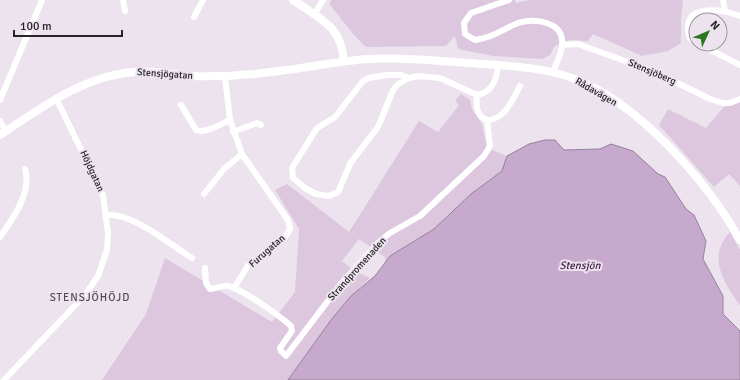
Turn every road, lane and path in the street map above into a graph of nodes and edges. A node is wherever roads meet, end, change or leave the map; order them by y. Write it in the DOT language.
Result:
graph roads {
  1 [pos="42,0"];
  2 [pos="123,0"];
  3 [pos="203,0"];
  4 [pos="293,0"];
  5 [pos="323,0"];
  6 [pos="509,0"];
  7 [pos="723,0"];
  8 [pos="125,11"];
  9 [pos="725,11"];
  10 [pos="701,12"];
  11 [pos="314,15"];
  12 [pos="740,16"];
  13 [pos="194,17"];
  14 [pos="562,45"];
  15 [pos="715,52"];
  16 [pos="344,61"];
  17 [pos="498,65"];
  18 [pos="740,65"];
  19 [pos="553,72"];
  20 [pos="225,77"];
  21 [pos="409,78"];
  22 [pos="520,86"];
  23 [pos="476,95"];
  24 [pos="56,98"];
  25 [pos="740,99"];
  26 [pos="0,100"];
  27 [pos="181,105"];
  28 [pos="230,120"];
  29 [pos="487,120"];
  30 [pos="0,121"];
  31 [pos="261,125"];
  32 [pos="233,132"];
  33 [pos="3,133"];
  34 [pos="242,154"];
  35 [pos="25,169"];
  36 [pos="204,194"];
  37 [pos="107,215"];
  38 [pos="0,237"];
  39 [pos="740,240"];
  40 [pos="192,258"];
  41 [pos="205,268"];
  42 [pos="234,288"];
  43 [pos="4,380"];
  1 -- 26 [label="street"];
  2 -- 8 [label="street"];
  3 -- 13 [label="street"];
  4 -- 11 [label="street"];
  5 -- 11 [label="street"];
  6 -- 14 [label="street"];
  7 -- 9 [label="street"];
  9 -- 10 [label="street"];
  9 -- 12 [label="street"];
  11 -- 16 [label="street"];
  14 -- 19 [label="street"];
  14 -- 25 [label="street, Stensjöberg"];
  15 -- 18 [label="street"];
  16 -- 17 [label="street, Rådavägen"];
  16 -- 20 [label="street, Stensjögatan"];
  17 -- 19 [label="street, Rådavägen"];
  17 -- 23 [label="street"];
  19 -- 39 [label="street, Rådavägen"];
  20 -- 24 [label="street, Stensjögatan"];
  20 -- 28 [label="street, Furugatan"];
  21 -- 21 [label="street"];
  21 -- 23 [label="street"];
  22 -- 29 [label="street"];
  23 -- 29 [label="street"];
  24 -- 33 [label="street, Stensjögatan"];
  24 -- 37 [label="street, Höjdgatan"];
  27 -- 28 [label="street"];
  28 -- 32 [label="street, Furugatan"];
  29 -- 42 [label="street, Strandpromenaden"];
  30 -- 33 [label="street"];
  31 -- 32 [label="street"];
  32 -- 34 [label="street, Furugatan"];
  34 -- 36 [label="street"];
  34 -- 42 [label="street, Furugatan"];
  35 -- 38 [label="street"];
  37 -- 40 [label="street"];
  37 -- 43 [label="street, Höjdgatan"];
  41 -- 42 [label="street"];
}
